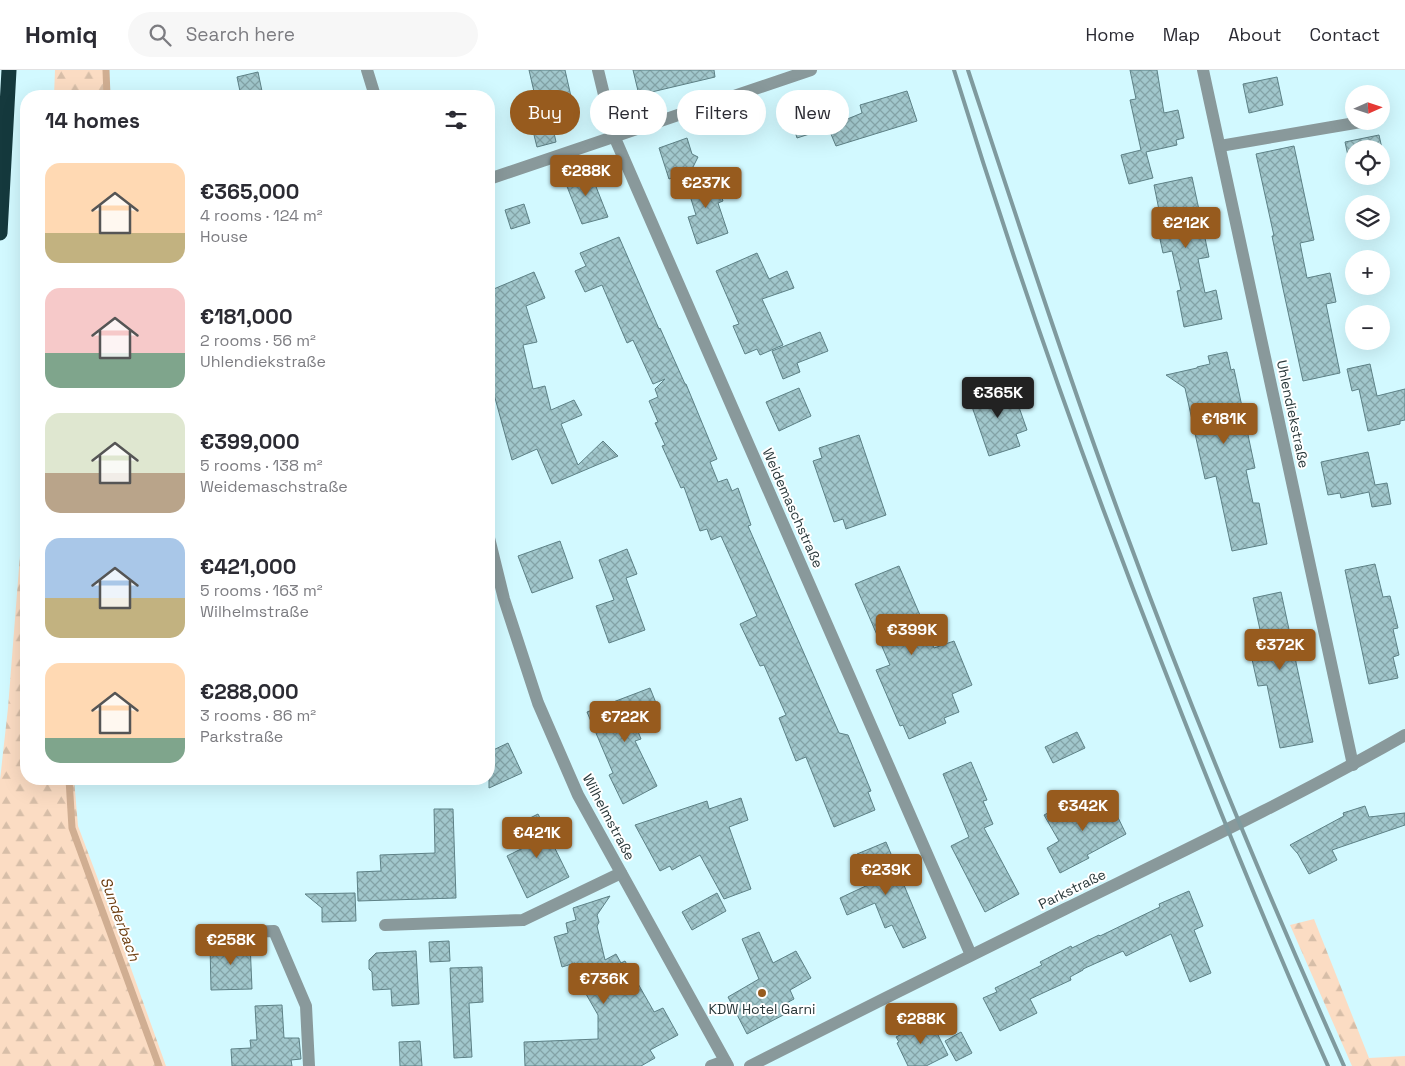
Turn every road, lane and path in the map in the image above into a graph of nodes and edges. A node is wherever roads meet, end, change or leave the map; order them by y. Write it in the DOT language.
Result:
graph roads {
  1 [pos="9,70"];
  2 [pos="367,70"];
  3 [pos="598,70"];
  4 [pos="811,70"];
  5 [pos="1203,70"];
  6 [pos="373,90"];
  7 [pos="1345,125"];
  8 [pos="614,136"];
  9 [pos="1220,146"];
  10 [pos="495,177"];
  11 [pos="0,233"];
  12 [pos="495,563"];
  13 [pos="1405,735"];
  14 [pos="1353,765"];
  15 [pos="621,872"];
  16 [pos="385,925"];
  17 [pos="245,932"];
  18 [pos="971,955"];
  19 [pos="727,1064"];
  20 [pos="309,1066"];
  21 [pos="711,1066"];
  22 [pos="750,1066"];
  1 -- 11 [label="highway"];
  2 -- 6 [label="street"];
  3 -- 8 [label="street, Weidemaschstraße"];
  4 -- 8 [label="street"];
  5 -- 9 [label="street, Uhlendiekstraße"];
  7 -- 9 [label="street"];
  8 -- 10 [label="street"];
  8 -- 18 [label="street, Weidemaschstraße"];
  9 -- 14 [label="street, Uhlendiekstraße"];
  12 -- 15 [label="street, Wilhelmstraße"];
  13 -- 14 [label="street, Parkstraße"];
  14 -- 18 [label="street, Parkstraße"];
  15 -- 16 [label="street"];
  15 -- 19 [label="street, Wilhelmstraße"];
  17 -- 20 [label="street"];
  18 -- 22 [label="street, Parkstraße"];
  19 -- 21 [label="street"];
}
